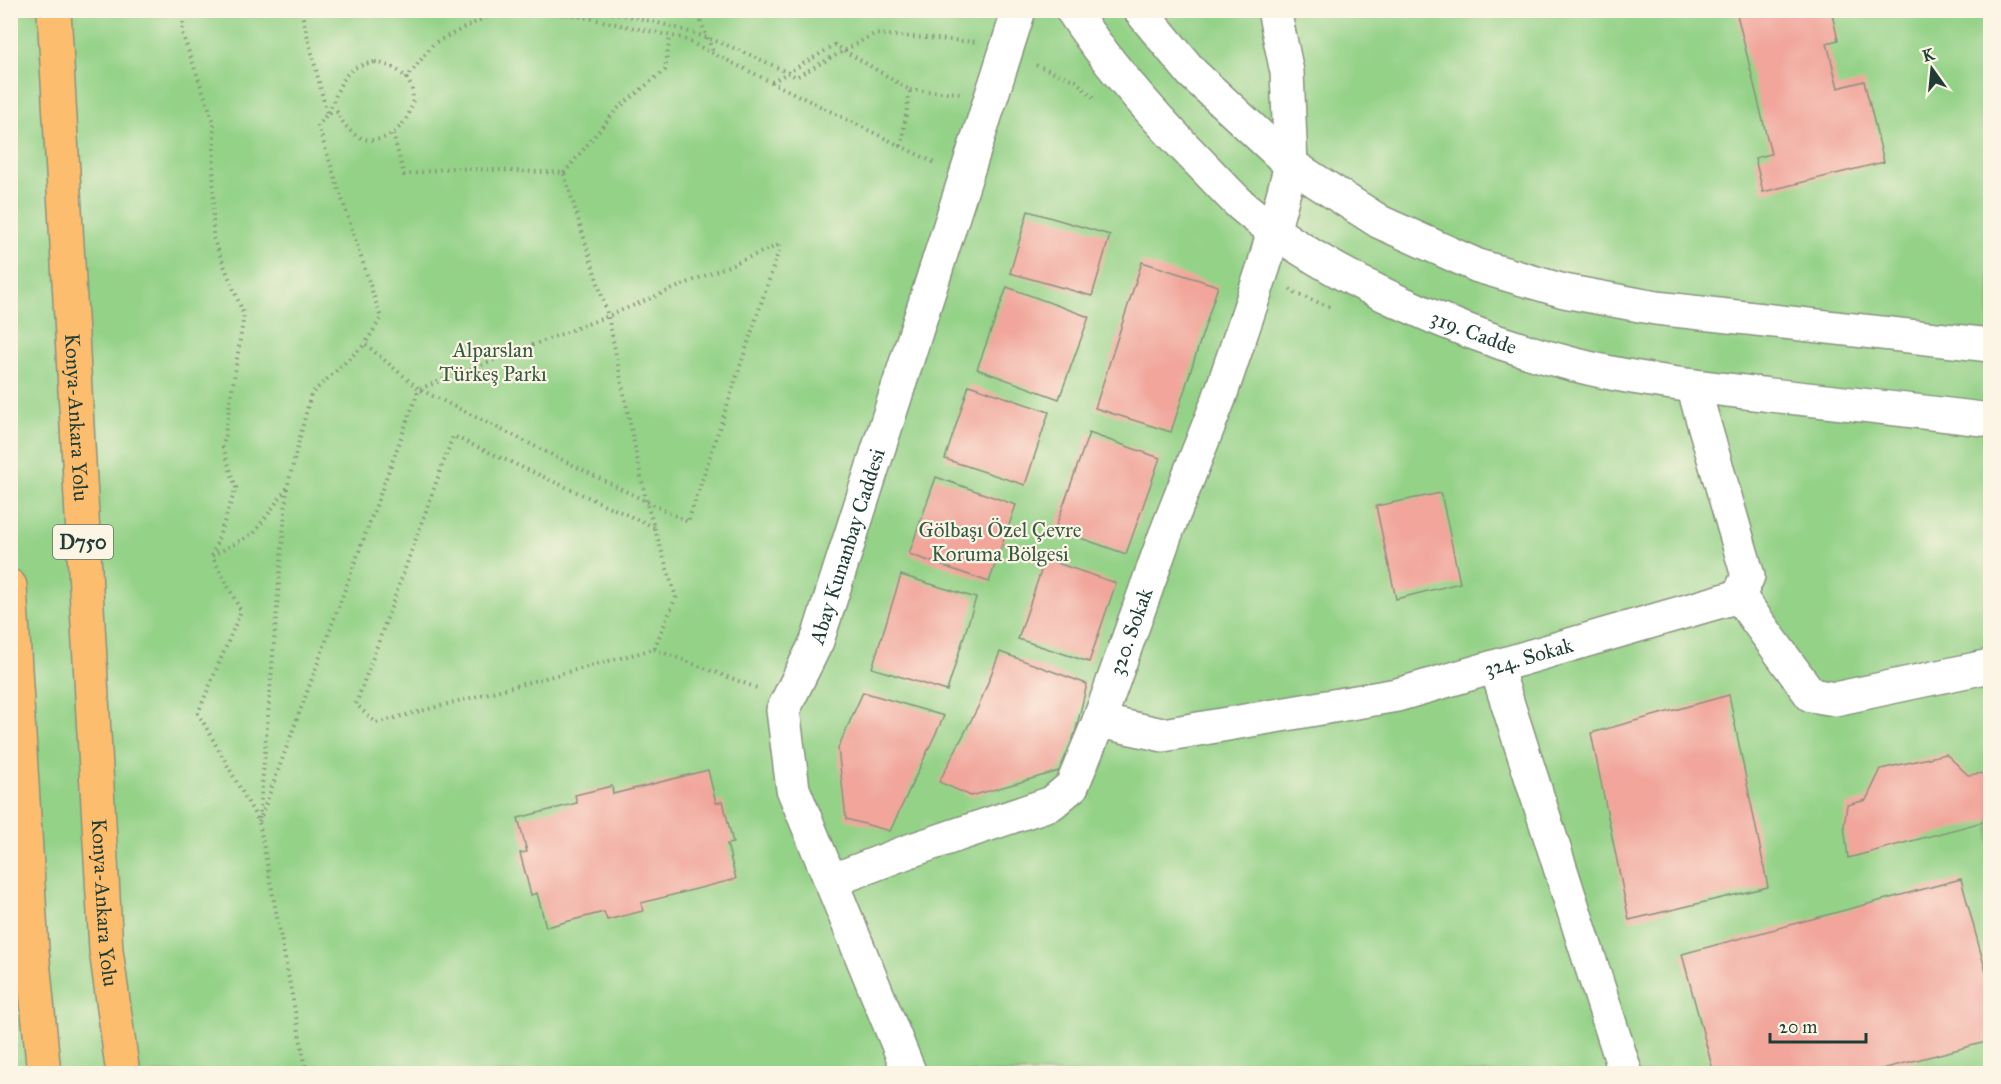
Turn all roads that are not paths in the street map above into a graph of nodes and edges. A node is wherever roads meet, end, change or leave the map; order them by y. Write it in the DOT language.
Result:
graph roads {
  1 [pos="54,10"];
  2 [pos="70,10"];
  3 [pos="1019,10"];
  4 [pos="1072,10"];
  5 [pos="1140,10"];
  6 [pos="1274,10"];
  7 [pos="58,92"];
  8 [pos="1292,165"];
  9 [pos="1274,230"];
  10 [pos="1990,345"];
  11 [pos="1693,386"];
  12 [pos="1990,420"];
  13 [pos="10,586"];
  14 [pos="1739,596"];
  15 [pos="1990,666"];
  16 [pos="1496,667"];
  17 [pos="1098,721"];
  18 [pos="831,881"];
  19 [pos="44,1074"];
  20 [pos="123,1074"];
  21 [pos="910,1074"];
  22 [pos="1626,1074"];
  1 -- 7 [label="highway, Konya-Ankara Yolu / D750"];
  2 -- 7 [label="highway"];
  3 -- 18 [label="street, Abay Kunanbay Caddesi"];
  4 -- 9 [label="street, 319. Cadde"];
  5 -- 8 [label="street"];
  6 -- 8 [label="street, 320. Sokak"];
  7 -- 20 [label="highway, Konya-Ankara Yolu / D750"];
  8 -- 9 [label="street, 320. Sokak"];
  8 -- 10 [label="street"];
  9 -- 11 [label="street, 319. Cadde"];
  9 -- 17 [label="street, 320. Sokak"];
  11 -- 12 [label="street, 319. Cadde"];
  11 -- 14 [label="street"];
  13 -- 19 [label="highway"];
  14 -- 15 [label="street"];
  14 -- 16 [label="street, 324. Sokak"];
  16 -- 17 [label="street, 324. Sokak"];
  16 -- 22 [label="street"];
  17 -- 18 [label="street, 320. Sokak"];
  18 -- 21 [label="street, Abay Kunanbay Caddesi"];
}
